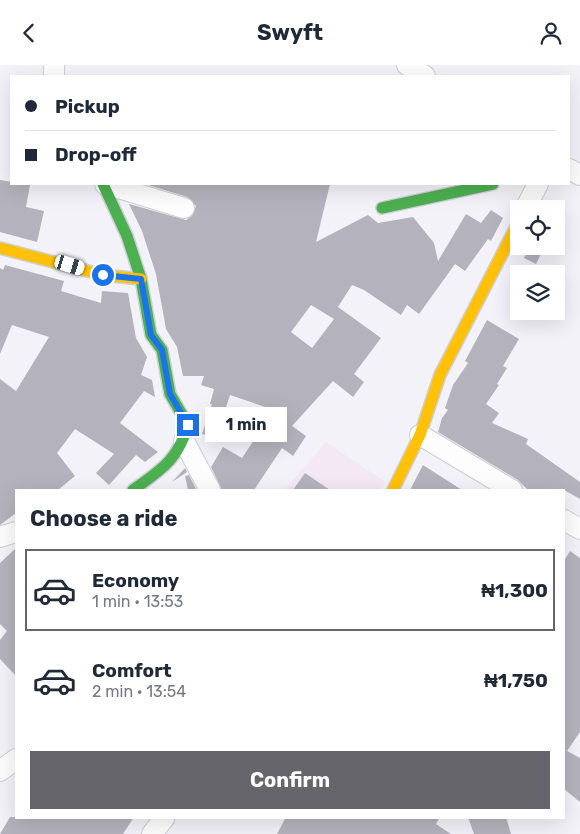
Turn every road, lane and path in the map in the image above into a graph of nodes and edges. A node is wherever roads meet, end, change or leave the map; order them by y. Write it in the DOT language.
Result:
graph roads {
  1 [pos="407,65"];
  2 [pos="423,75"];
  3 [pos="104,185"];
  4 [pos="107,185"];
  5 [pos="488,185"];
  6 [pos="537,185"];
  7 [pos="530,200"];
  8 [pos="184,208"];
  9 [pos="382,208"];
  10 [pos="510,239"];
  11 [pos="0,248"];
  12 [pos="141,279"];
  13 [pos="420,435"];
  14 [pos="184,441"];
  15 [pos="134,489"];
  16 [pos="209,489"];
  17 [pos="393,489"];
  18 [pos="510,489"];
  19 [pos="565,521"];
  20 [pos="580,529"];
  21 [pos="15,532"];
  22 [pos="0,537"];
  23 [pos="15,760"];
  24 [pos="0,771"];
  25 [pos="163,819"];
  26 [pos="152,834"];
  1 -- 2 [label="street"];
  3 -- 12 [label="street"];
  4 -- 8 [label="street"];
  5 -- 9 [label="street"];
  6 -- 7 [label="street"];
  10 -- 13 [label="street"];
  11 -- 12 [label="street"];
  12 -- 14 [label="street"];
  13 -- 17 [label="street"];
  13 -- 18 [label="street"];
  14 -- 15 [label="street"];
  14 -- 16 [label="street"];
  19 -- 20 [label="street"];
  21 -- 22 [label="street"];
  23 -- 24 [label="street"];
  25 -- 26 [label="street"];
}
